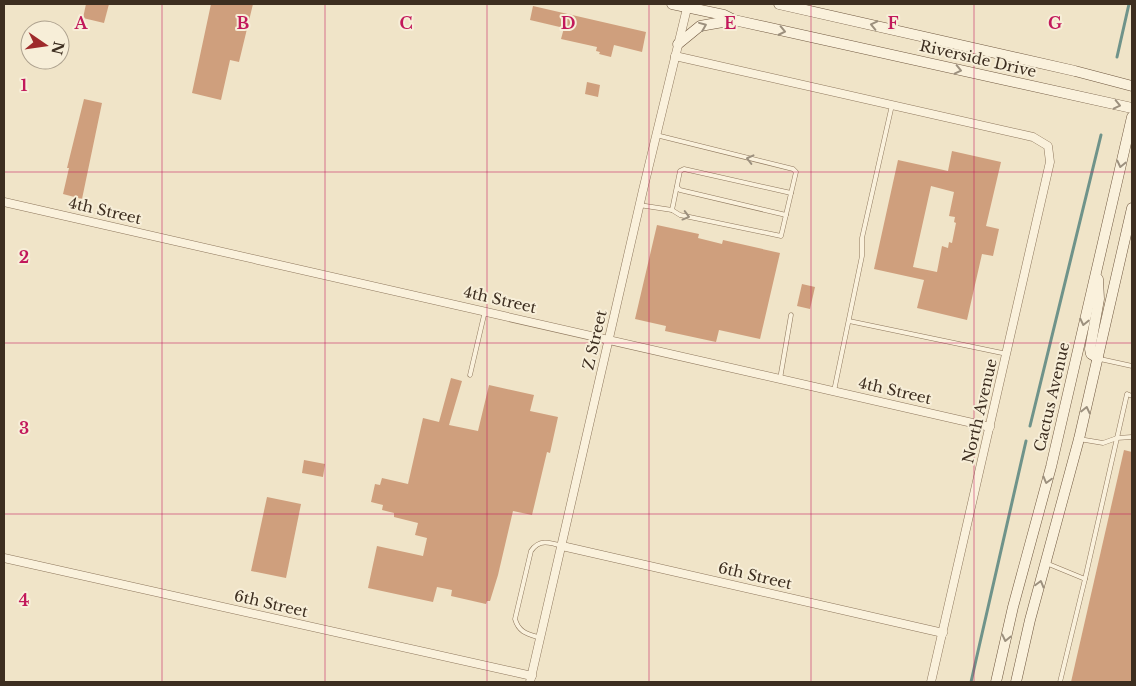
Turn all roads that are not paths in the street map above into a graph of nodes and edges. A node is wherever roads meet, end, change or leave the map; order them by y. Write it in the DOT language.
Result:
graph roads {
  1 [pos="672,4"];
  2 [pos="779,4"];
  3 [pos="688,6"];
  4 [pos="734,20"];
  5 [pos="678,44"];
  6 [pos="675,56"];
  7 [pos="1132,86"];
  8 [pos="892,105"];
  9 [pos="1132,108"];
  10 [pos="1132,116"];
  11 [pos="656,136"];
  12 [pos="677,188"];
  13 [pos="791,194"];
  14 [pos="4,202"];
  15 [pos="639,205"];
  16 [pos="1132,208"];
  17 [pos="672,210"];
  18 [pos="786,215"];
  19 [pos="1098,265"];
  20 [pos="485,311"];
  21 [pos="791,315"];
  22 [pos="849,321"];
  23 [pos="609,339"];
  24 [pos="1007,354"];
  25 [pos="1098,358"];
  26 [pos="1132,366"];
  27 [pos="470,375"];
  28 [pos="780,379"];
  29 [pos="834,391"];
  30 [pos="1132,396"];
  31 [pos="990,427"];
  32 [pos="1132,437"];
  33 [pos="1117,438"];
  34 [pos="1079,439"];
  35 [pos="562,546"];
  36 [pos="4,558"];
  37 [pos="1046,563"];
  38 [pos="1084,579"];
  39 [pos="943,633"];
  40 [pos="541,638"];
  41 [pos="531,679"];
  42 [pos="932,682"];
  43 [pos="996,682"];
  44 [pos="1016,682"];
  45 [pos="1060,682"];
  1 -- 3 [label="main road, Riverside Drive"];
  7 -- 2 [label="main road, Riverside Drive, one-way"];
  3 -- 4 [label="main road, Riverside Drive"];
  3 -- 5 [label="street, Z Street"];
  5 -- 4 [label="main road, one-way"];
  4 -- 9 [label="main road, Riverside Drive, one-way"];
  5 -- 6 [label="street, Z Street"];
  6 -- 8 [label="street"];
  6 -- 11 [label="street, Z Street"];
  8 -- 22 [label="lane"];
  8 -- 24 [label="street, North Avenue"];
  10 -- 19 [label="main road, Cactus Avenue, one-way"];
  13 -- 11 [label="lane, one-way"];
  11 -- 15 [label="street, Z Street"];
  12 -- 13 [label="lane"];
  12 -- 17 [label="lane"];
  12 -- 18 [label="lane"];
  13 -- 18 [label="lane"];
  14 -- 20 [label="street, 4th Street"];
  15 -- 17 [label="lane"];
  15 -- 23 [label="street, Z Street"];
  16 -- 25 [label="main road"];
  17 -- 18 [label="lane, one-way"];
  19 -- 25 [label="main road"];
  19 -- 43 [label="main road, Cactus Avenue, one-way"];
  20 -- 23 [label="street, 4th Street"];
  20 -- 27 [label="lane"];
  21 -- 28 [label="lane"];
  22 -- 24 [label="lane"];
  22 -- 29 [label="lane"];
  23 -- 28 [label="street, 4th Street"];
  23 -- 35 [label="street, Z Street"];
  24 -- 31 [label="street, North Avenue"];
  25 -- 26 [label="lane"];
  34 -- 25 [label="main road, one-way"];
  28 -- 29 [label="street, 4th Street"];
  29 -- 31 [label="street, 4th Street"];
  30 -- 33 [label="lane"];
  31 -- 39 [label="street, North Avenue"];
  32 -- 33 [label="lane"];
  33 -- 34 [label="lane"];
  33 -- 38 [label="lane"];
  34 -- 37 [label="main road"];
  35 -- 39 [label="street, 6th Street"];
  35 -- 40 [label="street, Z Street"];
  35 -- 40 [label="lane"];
  36 -- 41 [label="street, 6th Street"];
  37 -- 38 [label="lane"];
  44 -- 37 [label="main road, one-way"];
  38 -- 45 [label="lane"];
  39 -- 42 [label="street, North Avenue"];
  40 -- 41 [label="street, Z Street"];
}
